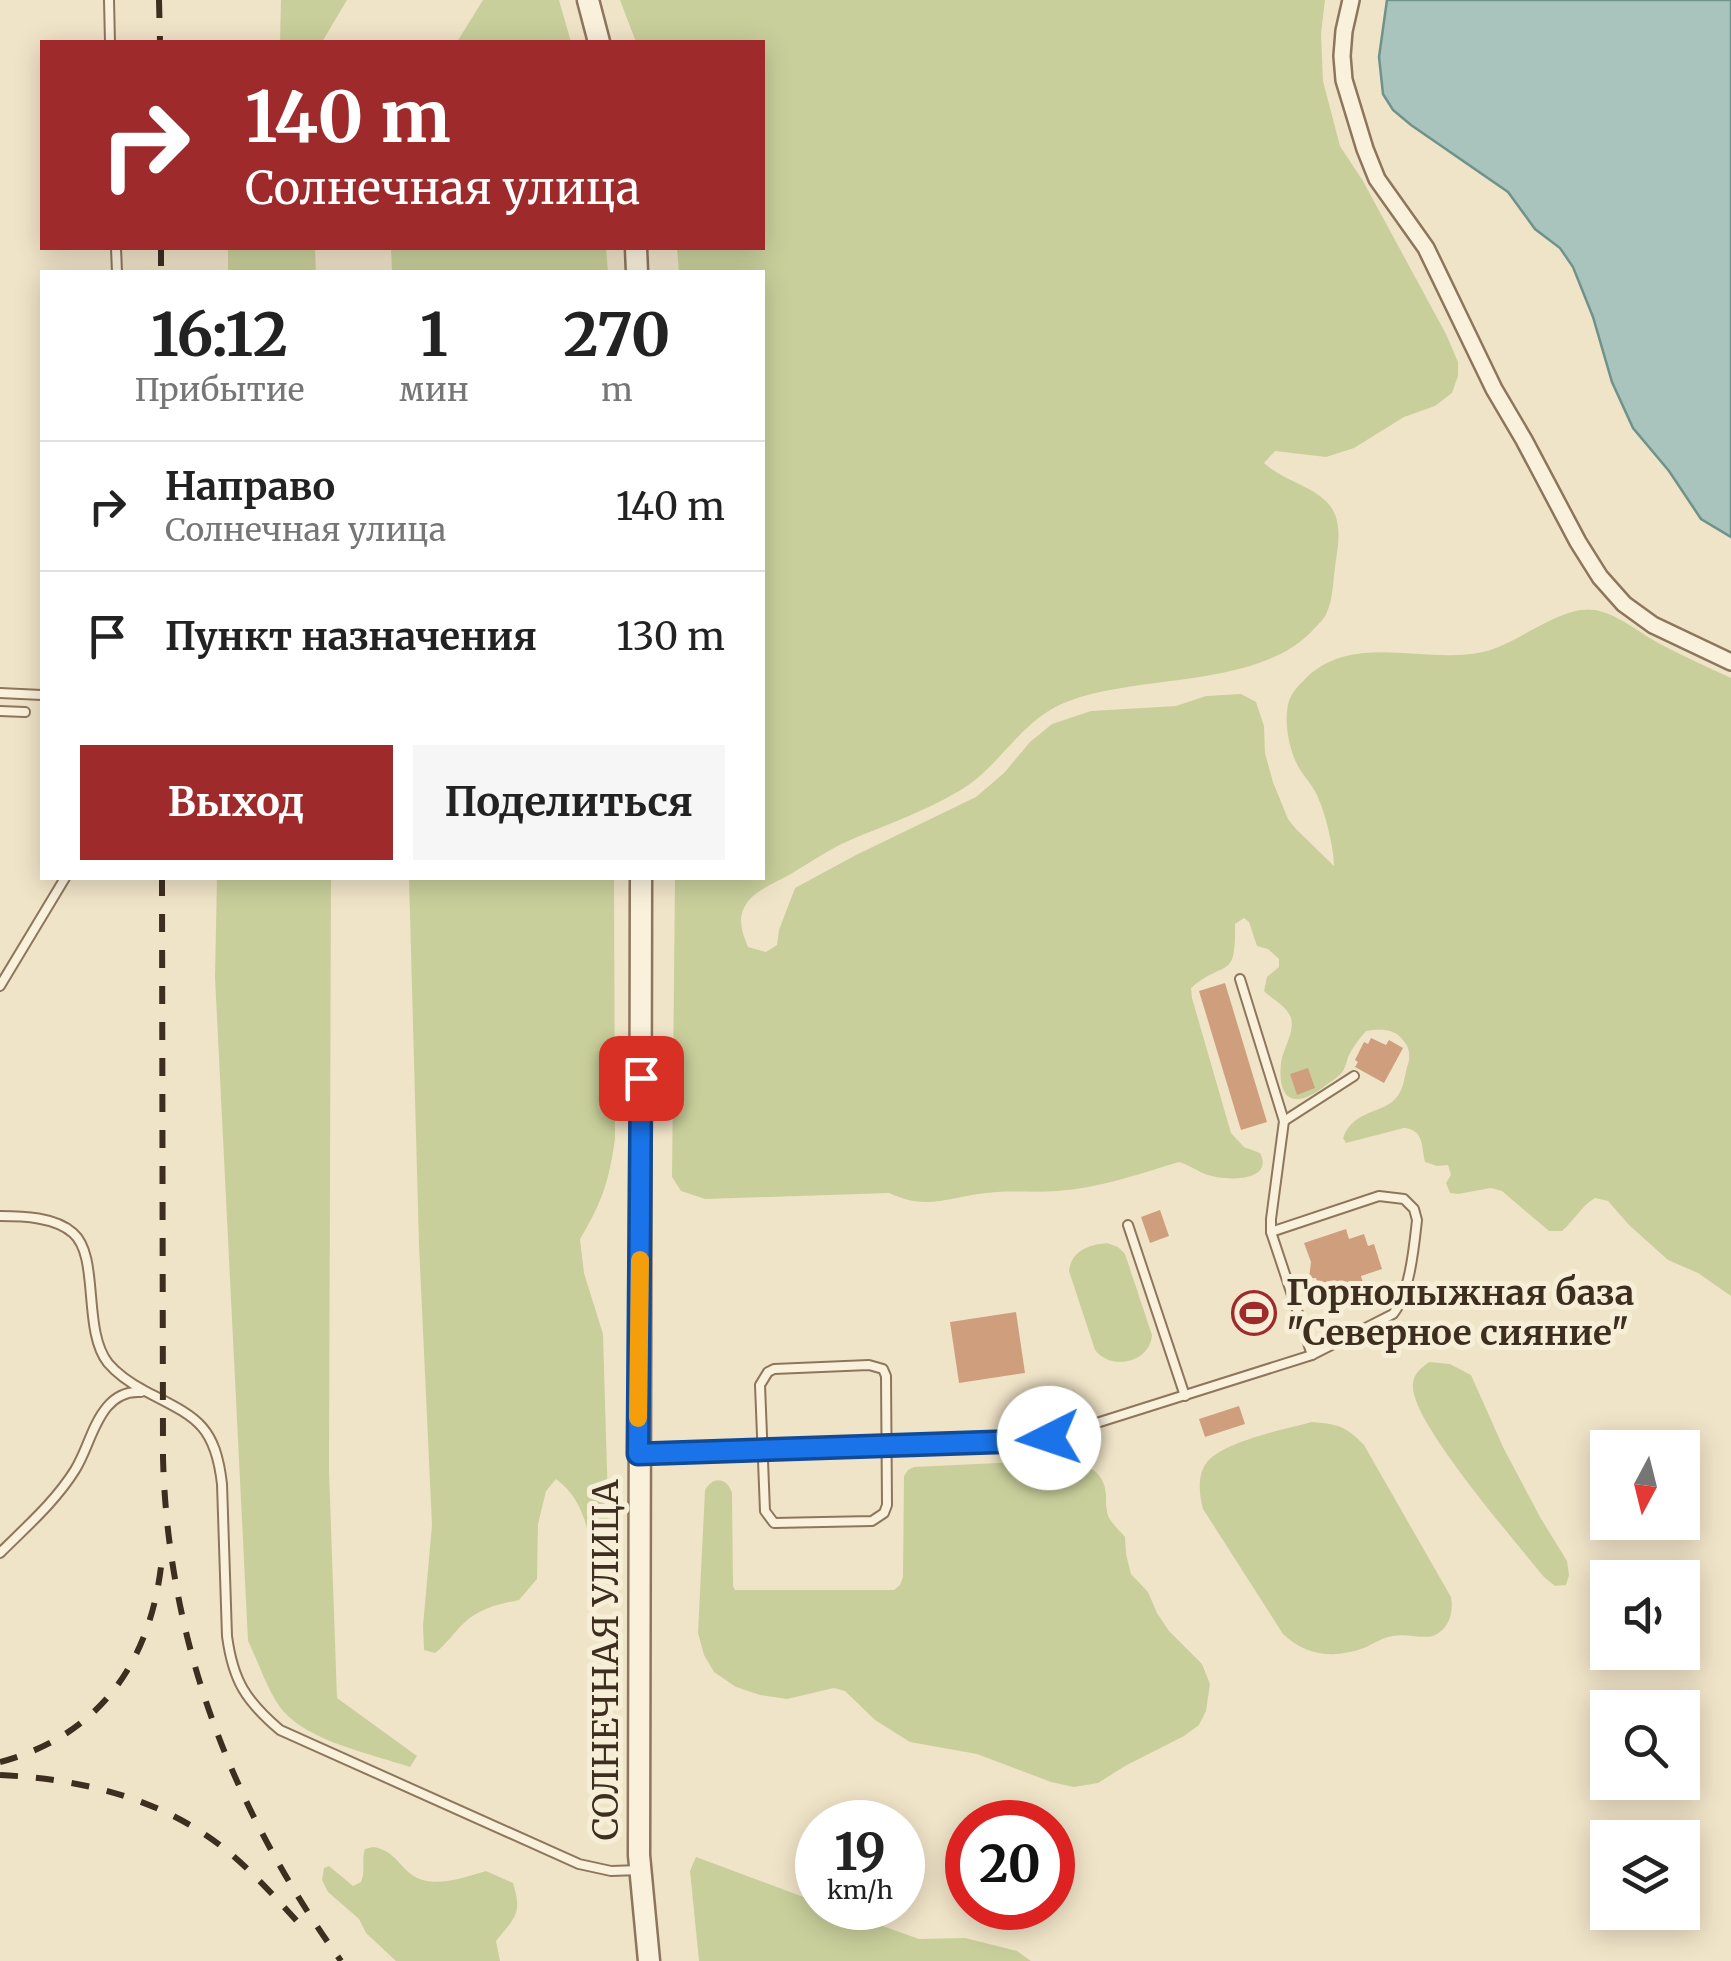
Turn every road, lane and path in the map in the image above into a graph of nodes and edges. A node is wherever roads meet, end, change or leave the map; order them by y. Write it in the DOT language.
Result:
graph roads {
  1 [pos="109,0"];
  2 [pos="588,0"];
  3 [pos="1351,0"];
  4 [pos="110,40"];
  5 [pos="598,40"];
  6 [pos="1731,662"];
  7 [pos="0,692"];
  8 [pos="40,695"];
  9 [pos="0,711"];
  10 [pos="25,712"];
  11 [pos="64,880"];
  12 [pos="641,880"];
  13 [pos="1240,978"];
  14 [pos="0,986"];
  15 [pos="1354,1076"];
  16 [pos="1284,1120"];
  17 [pos="0,1216"];
  18 [pos="1128,1225"];
  19 [pos="1271,1232"];
  20 [pos="1312,1355"];
  21 [pos="150,1394"];
  22 [pos="1185,1396"];
  23 [pos="887,1445"];
  24 [pos="762,1450"];
  25 [pos="638,1454"];
  26 [pos="0,1552"];
  27 [pos="640,1870"];
  28 [pos="649,1961"];
  1 -- 4 [label="lane"];
  2 -- 5 [label="street"];
  3 -- 6 [label="street"];
  7 -- 8 [label="lane"];
  9 -- 10 [label="lane"];
  11 -- 14 [label="lane"];
  12 -- 25 [label="street, СОЛНЕЧНАЯ УЛИЦА"];
  13 -- 16 [label="lane"];
  15 -- 16 [label="lane"];
  16 -- 19 [label="lane"];
  17 -- 21 [label="lane"];
  18 -- 22 [label="lane"];
  19 -- 20 [label="lane"];
  19 -- 20 [label="lane"];
  20 -- 22 [label="lane"];
  21 -- 26 [label="lane"];
  21 -- 27 [label="lane"];
  22 -- 23 [label="lane"];
  23 -- 24 [label="lane"];
  23 -- 24 [label="lane"];
  23 -- 24 [label="lane"];
  24 -- 25 [label="lane"];
  25 -- 27 [label="street, СОЛНЕЧНАЯ УЛИЦА"];
  27 -- 28 [label="street, СОЛНЕЧНАЯ УЛИЦА"];
}
